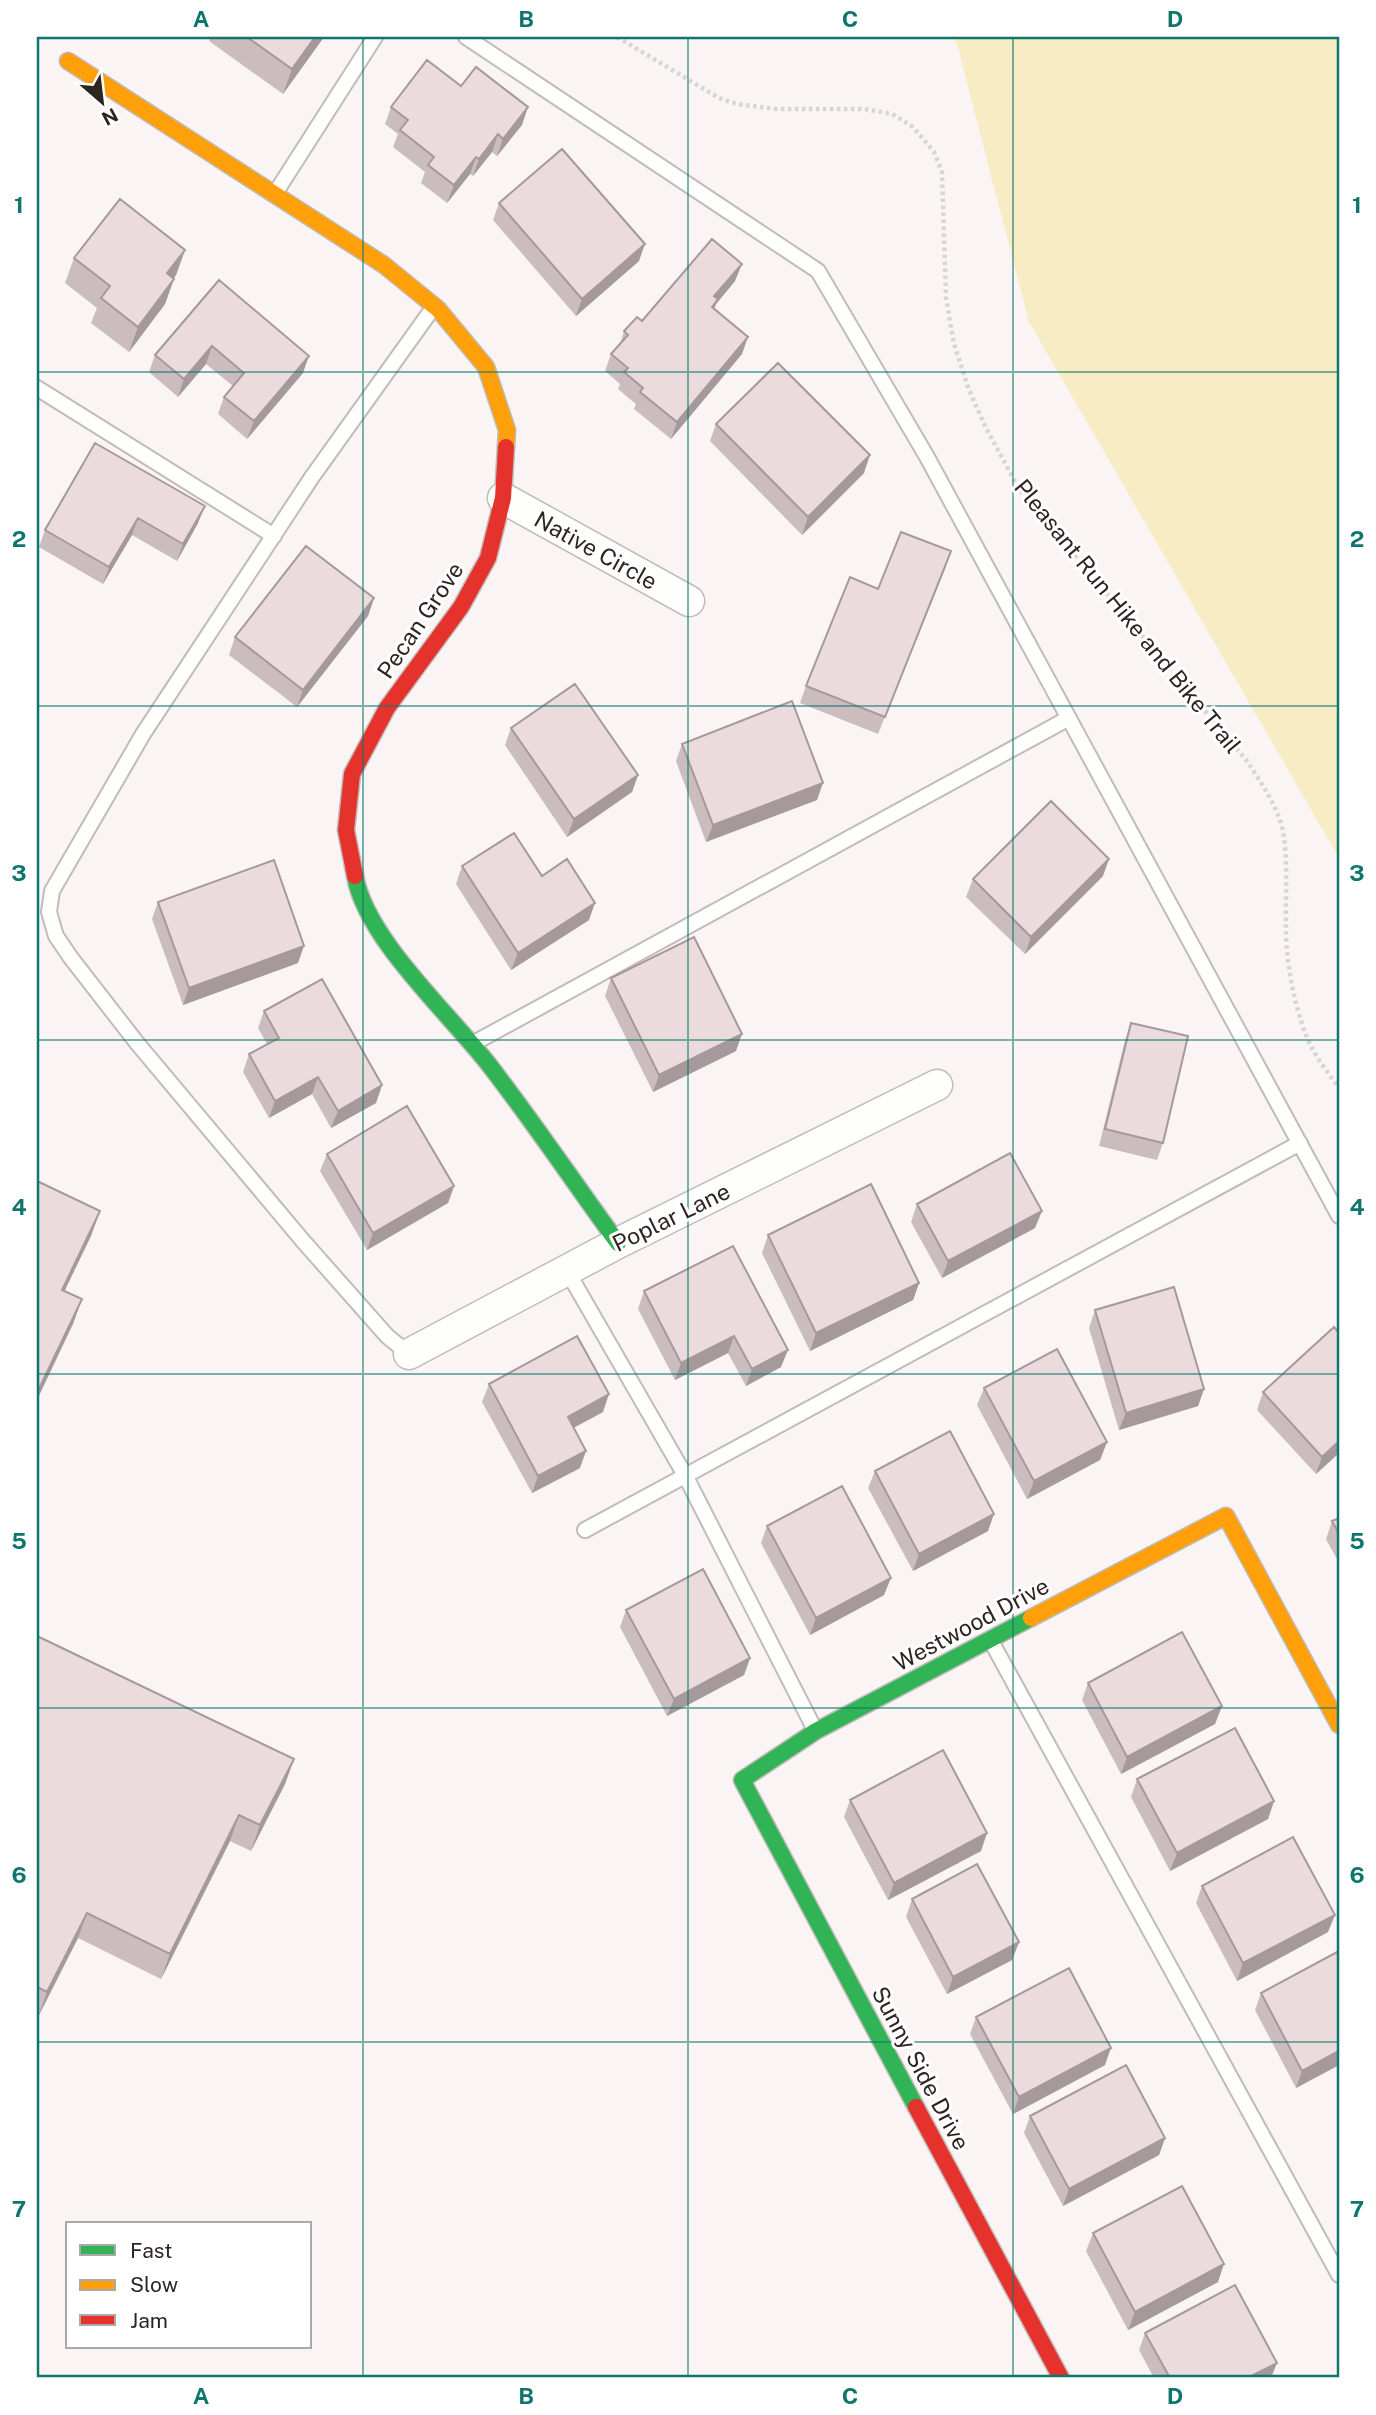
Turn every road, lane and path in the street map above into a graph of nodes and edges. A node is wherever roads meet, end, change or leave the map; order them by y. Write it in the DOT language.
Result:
graph roads {
  1 [pos="375,37"];
  2 [pos="466,37"];
  3 [pos="617,37"];
  4 [pos="68,61"];
  5 [pos="275,194"];
  6 [pos="435,306"];
  7 [pos="37,388"];
  8 [pos="503,498"];
  9 [pos="274,536"];
  10 [pos="689,601"];
  11 [pos="1069,718"];
  12 [pos="472,1045"];
  13 [pos="937,1086"];
  14 [pos="1339,1088"];
  15 [pos="1300,1143"];
  16 [pos="1339,1216"];
  17 [pos="618,1243"];
  18 [pos="566,1269"];
  19 [pos="409,1354"];
  20 [pos="686,1477"];
  21 [pos="585,1530"];
  22 [pos="991,1640"];
  23 [pos="1339,1725"];
  24 [pos="816,1731"];
  25 [pos="742,1780"];
  26 [pos="1339,2274"];
  27 [pos="1061,2378"];
  1 -- 5 [label="lane"];
  2 -- 11 [label="lane"];
  3 -- 14 [label="path, Pleasant Run Hike and Bike Trail"];
  4 -- 5 [label="street, Pecan Grove"];
  5 -- 6 [label="street, Pecan Grove"];
  6 -- 8 [label="street, Pecan Grove"];
  6 -- 9 [label="lane"];
  7 -- 9 [label="lane"];
  8 -- 10 [label="street, Native Circle"];
  8 -- 12 [label="street, Pecan Grove"];
  9 -- 19 [label="lane"];
  11 -- 12 [label="lane"];
  11 -- 15 [label="lane"];
  12 -- 17 [label="street, Pecan Grove"];
  13 -- 17 [label="street, Poplar Lane"];
  15 -- 16 [label="lane"];
  15 -- 20 [label="lane"];
  17 -- 18 [label="street, Poplar Lane"];
  18 -- 19 [label="street, Poplar Lane"];
  18 -- 20 [label="lane"];
  20 -- 21 [label="lane"];
  20 -- 24 [label="lane"];
  22 -- 23 [label="street, Westwood Drive"];
  22 -- 24 [label="street, Westwood Drive"];
  22 -- 26 [label="lane"];
  24 -- 25 [label="street, Westwood Drive"];
  25 -- 27 [label="street, Sunny Side Drive"];
}
